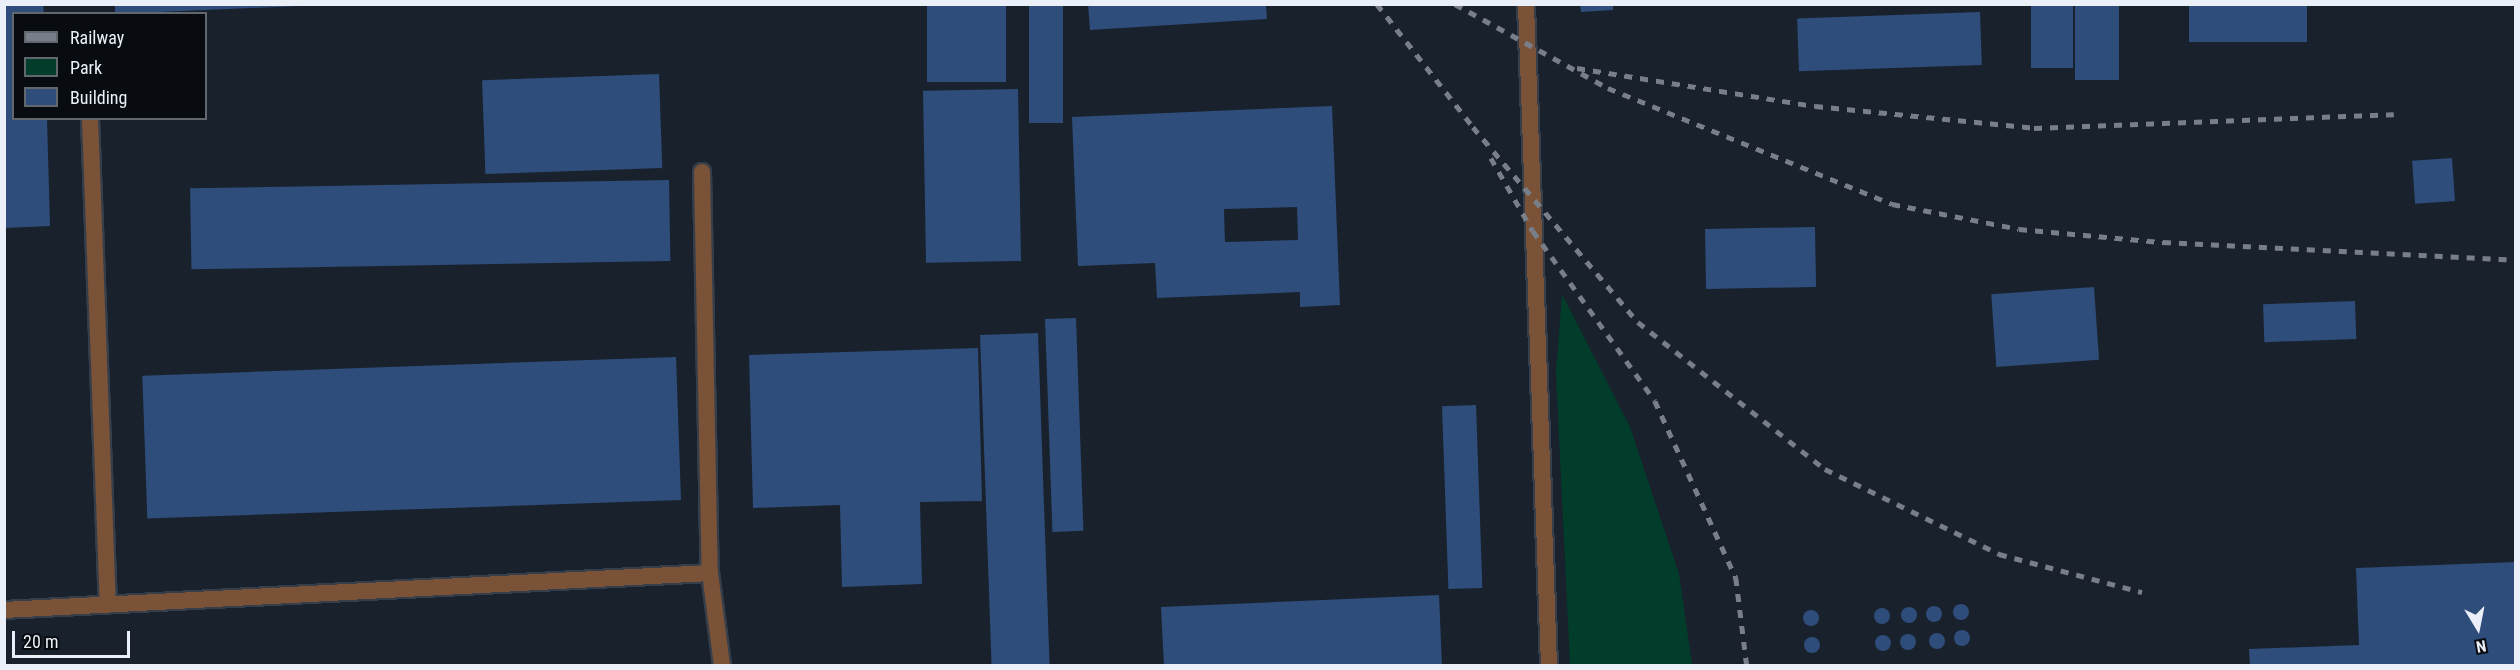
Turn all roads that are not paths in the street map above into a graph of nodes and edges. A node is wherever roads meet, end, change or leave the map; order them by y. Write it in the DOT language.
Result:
graph roads {
  1 [pos="1526,4"];
  2 [pos="90,120"];
  3 [pos="702,172"];
  4 [pos="710,573"];
  5 [pos="108,605"];
  6 [pos="4,610"];
  7 [pos="722,666"];
  8 [pos="1549,666"];
  1 -- 8 [label="lane"];
  2 -- 5 [label="lane"];
  3 -- 4 [label="lane"];
  4 -- 5 [label="lane"];
  4 -- 7 [label="lane"];
  5 -- 6 [label="lane"];
}
